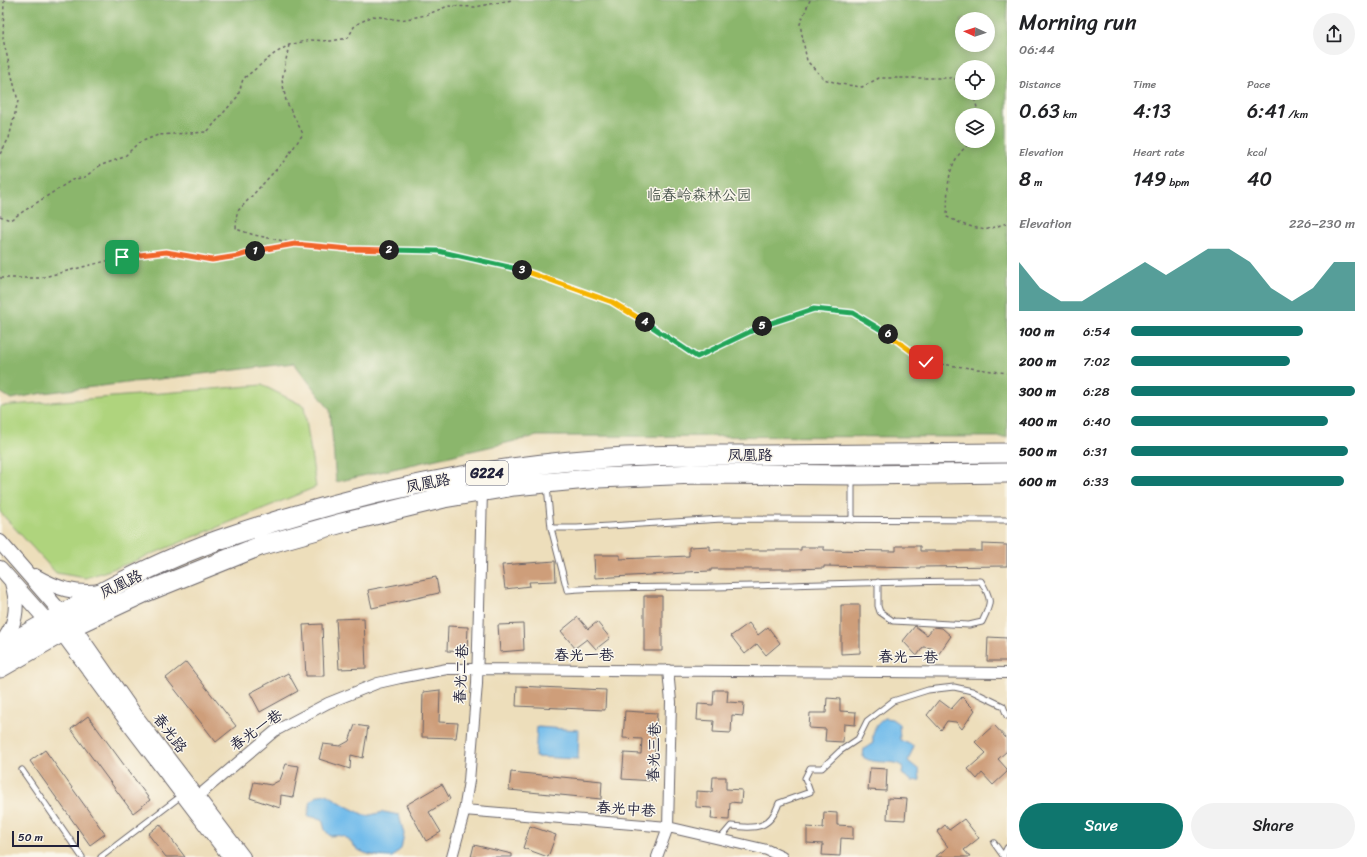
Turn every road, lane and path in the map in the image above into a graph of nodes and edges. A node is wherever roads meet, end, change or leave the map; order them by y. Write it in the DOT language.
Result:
graph roads {
  1 [pos="4,0"];
  2 [pos="512,0"];
  3 [pos="810,0"];
  4 [pos="289,45"];
  5 [pos="955,79"];
  6 [pos="964,148"];
  7 [pos="0,154"];
  8 [pos="0,216"];
  9 [pos="1007,223"];
  10 [pos="295,244"];
  11 [pos="0,278"];
  12 [pos="1007,374"];
  13 [pos="1007,453"];
  14 [pos="1007,473"];
  15 [pos="852,475"];
  16 [pos="547,483"];
  17 [pos="482,491"];
  18 [pos="852,520"];
  19 [pos="1007,520"];
  20 [pos="552,528"];
  21 [pos="0,542"];
  22 [pos="0,568"];
  23 [pos="25,570"];
  24 [pos="11,581"];
  25 [pos="878,582"];
  26 [pos="109,589"];
  27 [pos="61,623"];
  28 [pos="0,644"];
  29 [pos="0,649"];
  30 [pos="0,668"];
  31 [pos="477,669"];
  32 [pos="668,670"];
  33 [pos="1007,673"];
  34 [pos="1007,716"];
  35 [pos="22,770"];
  36 [pos="183,795"];
  37 [pos="197,797"];
  38 [pos="464,810"];
  39 [pos="668,827"];
  40 [pos="719,839"];
  41 [pos="994,843"];
  42 [pos="1007,848"];
  43 [pos="82,857"];
  44 [pos="101,857"];
  45 [pos="230,857"];
  46 [pos="243,857"];
  47 [pos="452,857"];
  48 [pos="657,857"];
  49 [pos="782,857"];
  50 [pos="1004,857"];
  1 -- 7 [label="path"];
  2 -- 4 [label="path"];
  3 -- 5 [label="path"];
  4 -- 8 [label="path"];
  4 -- 10 [label="path"];
  6 -- 9 [label="path"];
  10 -- 11 [label="path"];
  10 -- 12 [label="path"];
  13 -- 26 [label="highway, 凤凰路 / G224"];
  14 -- 15 [label="highway, 凤凰路 / G224"];
  15 -- 16 [label="highway, 凤凰路 / G224"];
  15 -- 18 [label="lane"];
  16 -- 17 [label="highway, 凤凰路 / G224"];
  16 -- 20 [label="lane"];
  17 -- 27 [label="highway, 凤凰路 / G224"];
  17 -- 31 [label="street, 春光二巷"];
  18 -- 19 [label="lane"];
  18 -- 20 [label="lane"];
  20 -- 25 [label="lane"];
  21 -- 23 [label="main road"];
  22 -- 24 [label="main road"];
  23 -- 26 [label="main road"];
  23 -- 27 [label="main road"];
  24 -- 27 [label="main road"];
  24 -- 28 [label="main road"];
  25 -- 25 [label="lane"];
  26 -- 27 [label="highway, 凤凰路 / G224"];
  27 -- 29 [label="highway, 凤凰路 / G224"];
  27 -- 30 [label="highway, 凤凰路 / G224"];
  27 -- 36 [label="main road, 春光路"];
  27 -- 37 [label="main road, 春光路"];
  31 -- 32 [label="street, 春光一巷"];
  31 -- 37 [label="street, 春光一巷"];
  31 -- 38 [label="street, 春光二巷"];
  32 -- 33 [label="street, 春光一巷"];
  32 -- 39 [label="street, 春光三巷"];
  34 -- 40 [label="lane"];
  35 -- 43 [label="lane"];
  36 -- 44 [label="lane"];
  36 -- 45 [label="main road, 春光路"];
  37 -- 46 [label="main road, 春光路"];
  38 -- 39 [label="street, 春光中巷"];
  38 -- 47 [label="street, 春光二巷"];
  39 -- 40 [label="street, 春光中巷"];
  39 -- 48 [label="street, 春光三巷"];
  40 -- 49 [label="street, 春光中巷"];
  41 -- 50 [label="lane"];
  42 -- 50 [label="lane"];
}
